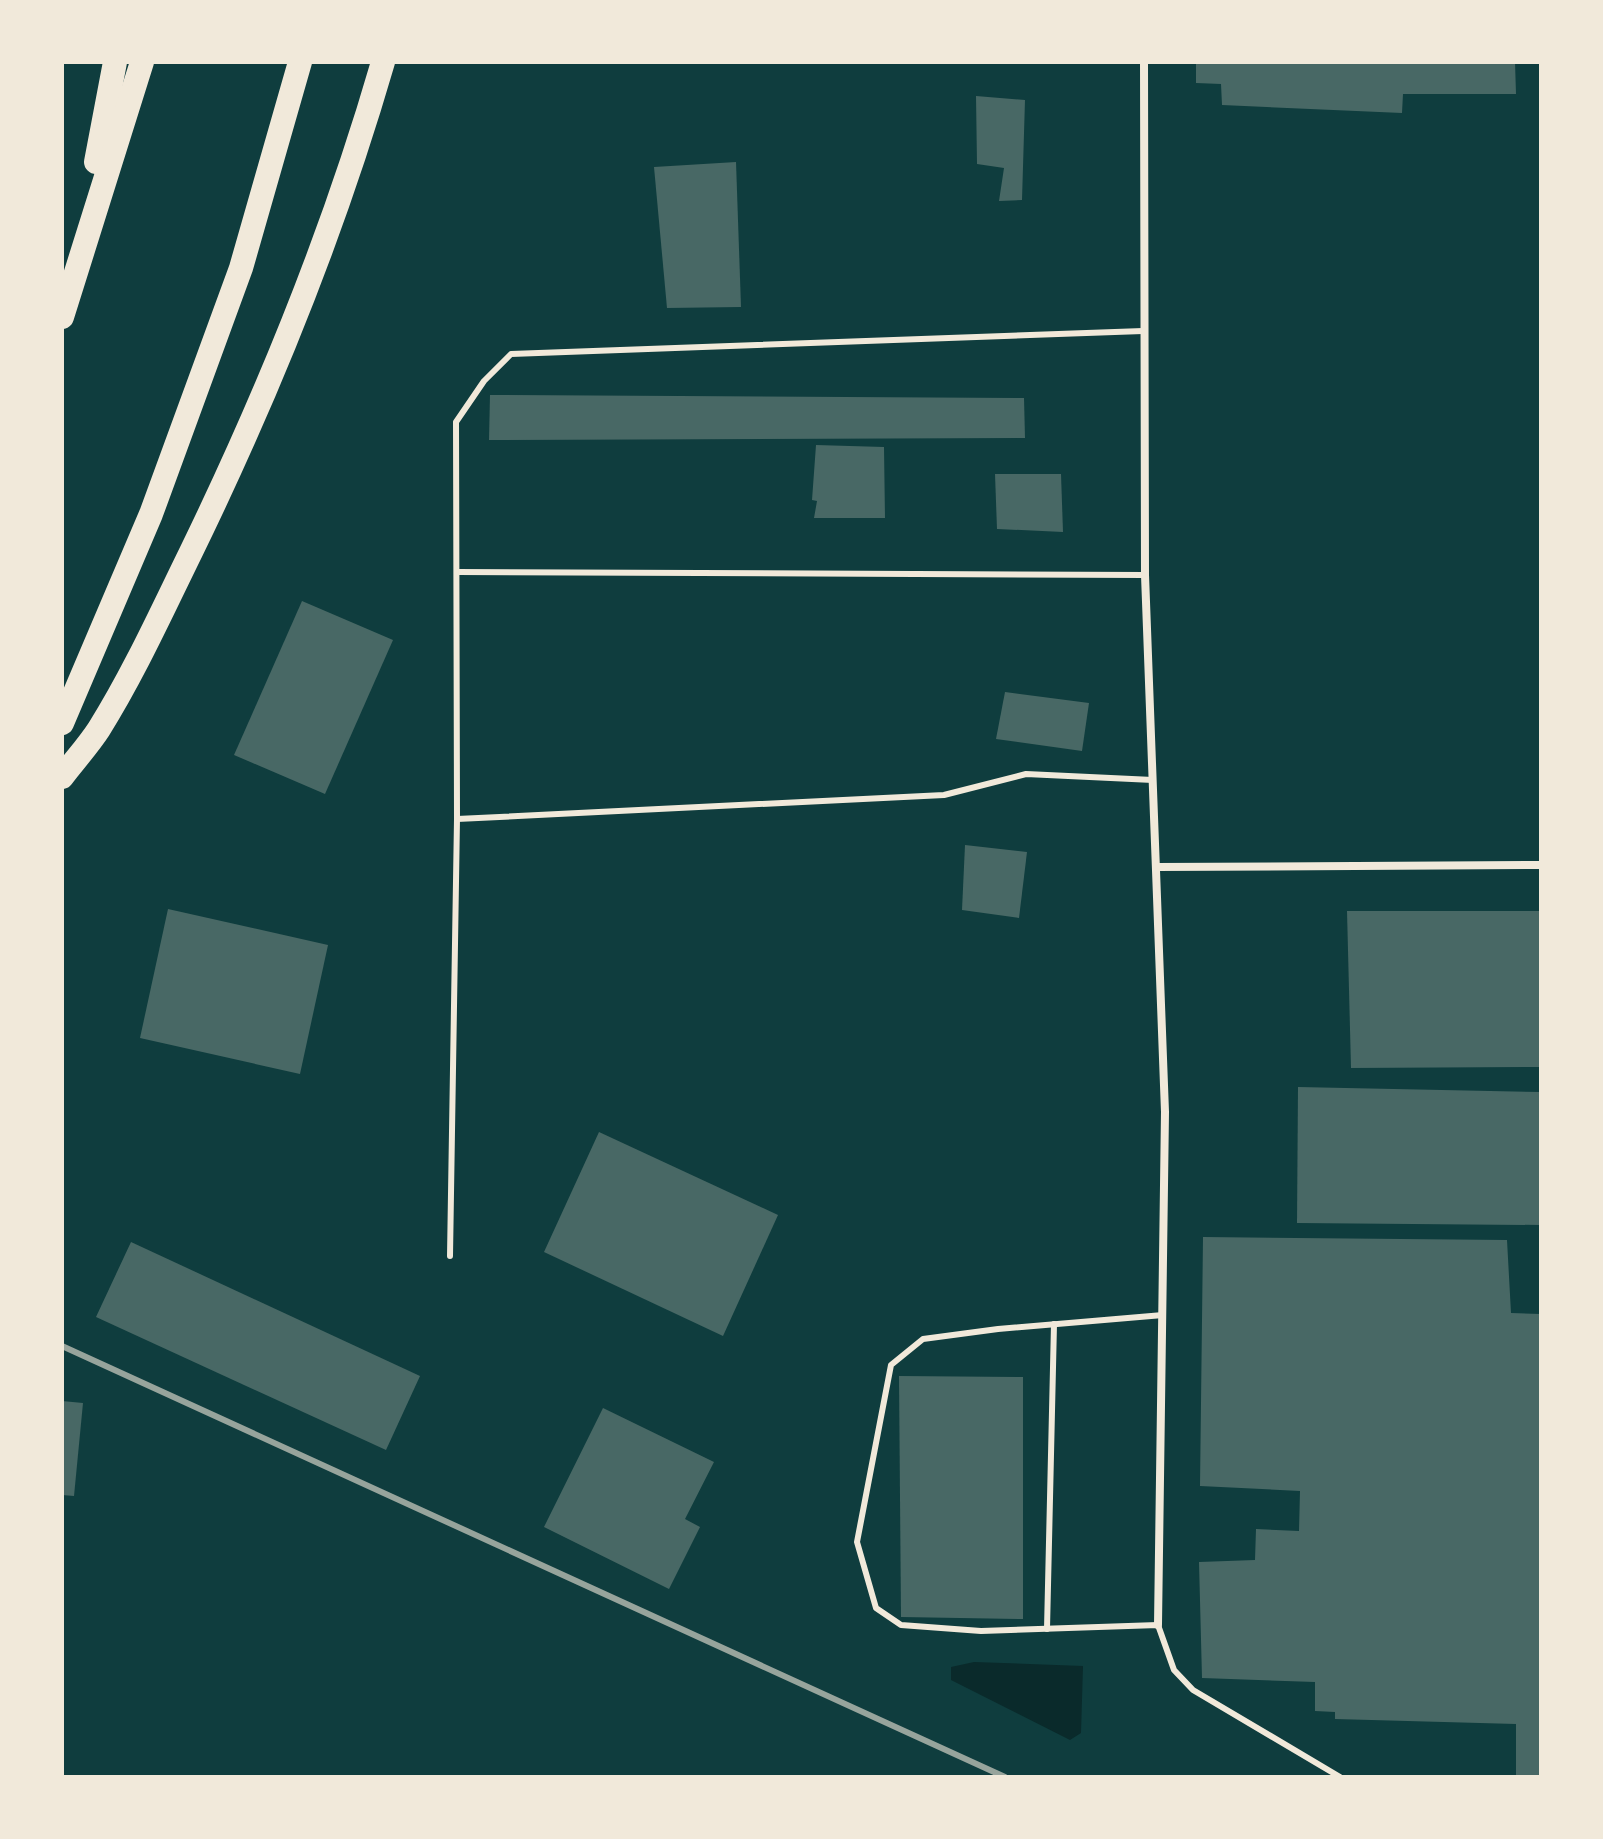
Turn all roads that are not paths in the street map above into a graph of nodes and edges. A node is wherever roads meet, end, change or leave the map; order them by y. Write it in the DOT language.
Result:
graph roads {
  1 [pos="115,62"];
  2 [pos="142,62"];
  3 [pos="300,62"];
  4 [pos="383,62"];
  5 [pos="1144,62"];
  6 [pos="62,306"];
  7 [pos="62,317"];
  8 [pos="1143,331"];
  9 [pos="458,572"];
  10 [pos="1145,575"];
  11 [pos="62,723"];
  12 [pos="62,777"];
  13 [pos="1153,780"];
  14 [pos="457,819"];
  15 [pos="1541,865"];
  16 [pos="1157,867"];
  17 [pos="450,1256"];
  18 [pos="1163,1315"];
  19 [pos="1054,1324"];
  20 [pos="1158,1625"];
  21 [pos="1047,1629"];
  22 [pos="1340,1777"];
  1 -- 6 [label="highway"];
  2 -- 7 [label="highway"];
  3 -- 11 [label="highway"];
  4 -- 12 [label="highway"];
  5 -- 8 [label="street"];
  8 -- 9 [label="lane"];
  8 -- 10 [label="street"];
  9 -- 10 [label="lane"];
  9 -- 14 [label="lane"];
  10 -- 13 [label="street"];
  13 -- 14 [label="lane"];
  13 -- 16 [label="street"];
  14 -- 17 [label="lane"];
  15 -- 16 [label="street"];
  16 -- 18 [label="street"];
  18 -- 19 [label="lane"];
  18 -- 20 [label="street"];
  19 -- 21 [label="lane"];
  19 -- 21 [label="lane"];
  20 -- 21 [label="lane"];
  20 -- 22 [label="lane"];
}
